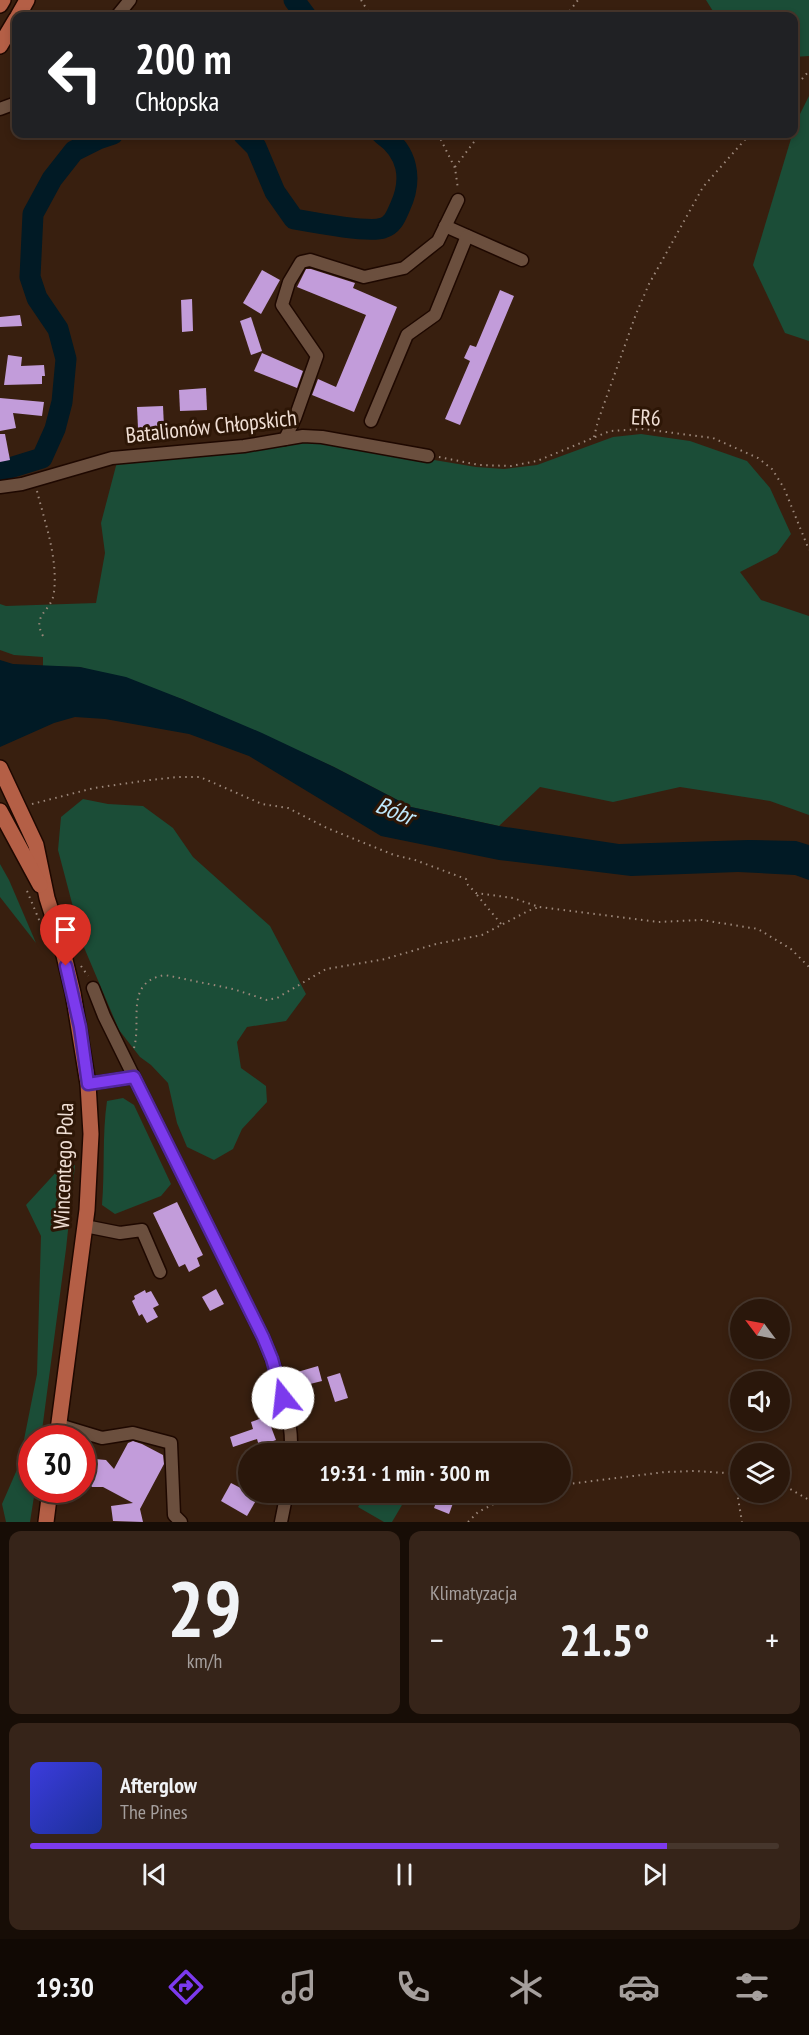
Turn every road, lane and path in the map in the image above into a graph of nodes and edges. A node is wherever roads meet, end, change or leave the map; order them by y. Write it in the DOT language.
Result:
graph roads {
  1 [pos="3,0"];
  2 [pos="130,0"];
  3 [pos="0,5"];
  4 [pos="120,12"];
  5 [pos="12,26"];
  6 [pos="0,46"];
  7 [pos="809,71"];
  8 [pos="798,83"];
  9 [pos="440,138"];
  10 [pos="477,138"];
  11 [pos="746,138"];
  12 [pos="455,168"];
  13 [pos="458,200"];
  14 [pos="445,226"];
  15 [pos="467,236"];
  16 [pos="522,260"];
  17 [pos="371,421"];
  18 [pos="594,437"];
  19 [pos="285,439"];
  20 [pos="428,456"];
  21 [pos="35,480"];
  22 [pos="0,487"];
  23 [pos="809,550"];
  24 [pos="43,636"];
  25 [pos="0,768"];
  26 [pos="30,805"];
  27 [pos="0,811"];
  28 [pos="27,891"];
  29 [pos="476,893"];
  30 [pos="47,898"];
  31 [pos="539,907"];
  32 [pos="502,924"];
  33 [pos="43,931"];
  34 [pos="77,964"];
  35 [pos="809,967"];
  36 [pos="93,988"];
  37 [pos="127,1063"];
  38 [pos="134,1077"];
  39 [pos="88,1084"];
  40 [pos="85,1226"];
  41 [pos="160,1272"];
  42 [pos="59,1425"];
  43 [pos="96,1437"];
  44 [pos="290,1443"];
  45 [pos="730,1474"];
  46 [pos="571,1484"];
  47 [pos="790,1489"];
  48 [pos="809,1500"];
  49 [pos="48,1503"];
  50 [pos="284,1503"];
  51 [pos="496,1503"];
  52 [pos="739,1503"];
  53 [pos="46,1522"];
  54 [pos="181,1522"];
  55 [pos="281,1522"];
  56 [pos="468,1522"];
  57 [pos="742,1522"];
  1 -- 3 [label="main road"];
  2 -- 4 [label="street"];
  5 -- 6 [label="main road"];
  7 -- 8 [label="path"];
  9 -- 12 [label="path"];
  10 -- 12 [label="path"];
  11 -- 18 [label="path"];
  12 -- 13 [label="path"];
  13 -- 14 [label="street"];
  14 -- 15 [label="street"];
  14 -- 19 [label="street"];
  15 -- 16 [label="street"];
  15 -- 17 [label="street"];
  18 -- 20 [label="path, ER6"];
  18 -- 23 [label="path, ER6"];
  19 -- 20 [label="street, Batalionów Chłopskich"];
  19 -- 21 [label="street, Batalionów Chłopskich"];
  21 -- 22 [label="street, Batalionów Chłopskich"];
  21 -- 24 [label="path"];
  25 -- 30 [label="main road"];
  26 -- 29 [label="path"];
  27 -- 30 [label="main road"];
  28 -- 33 [label="path"];
  29 -- 31 [label="path"];
  29 -- 32 [label="path"];
  30 -- 39 [label="main road, Wincentego Pola"];
  31 -- 32 [label="path"];
  31 -- 35 [label="path"];
  32 -- 37 [label="path"];
  34 -- 36 [label="path"];
  36 -- 37 [label="street"];
  37 -- 38 [label="street"];
  38 -- 39 [label="street"];
  38 -- 44 [label="street"];
  39 -- 40 [label="main road, Wincentego Pola"];
  40 -- 41 [label="street"];
  40 -- 42 [label="main road, Wincentego Pola"];
  43 -- 54 [label="street"];
  45 -- 46 [label="path"];
  47 -- 48 [label="path"];
  49 -- 53 [label="main road"];
  50 -- 55 [label="street"];
  51 -- 56 [label="path"];
  52 -- 57 [label="path"];
}
